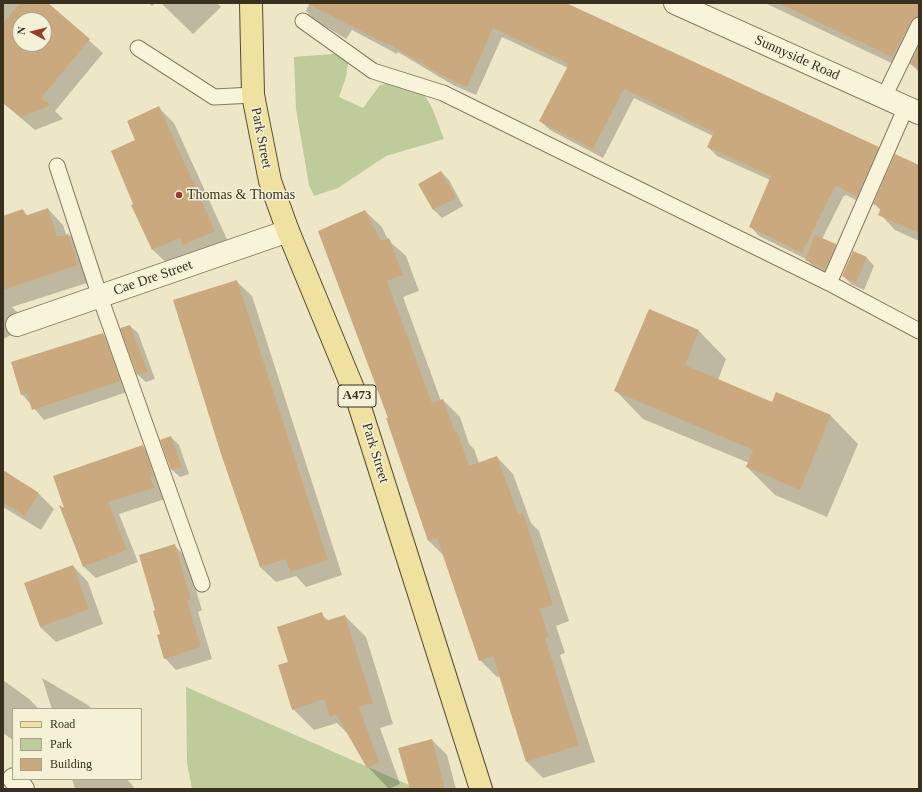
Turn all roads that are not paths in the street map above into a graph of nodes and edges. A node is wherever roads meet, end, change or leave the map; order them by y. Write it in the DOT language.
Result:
graph roads {
  1 [pos="251,3"];
  2 [pos="675,3"];
  3 [pos="303,21"];
  4 [pos="919,26"];
  5 [pos="138,48"];
  6 [pos="253,95"];
  7 [pos="884,97"];
  8 [pos="912,110"];
  9 [pos="57,166"];
  10 [pos="288,232"];
  11 [pos="829,283"];
  12 [pos="100,297"];
  13 [pos="17,325"];
  14 [pos="919,331"];
  15 [pos="202,584"];
  16 [pos="3,770"];
  17 [pos="12,778"];
  18 [pos="14,780"];
  19 [pos="23,789"];
  20 [pos="481,789"];
  1 -- 6 [label="main road, Park Street / A473"];
  2 -- 7 [label="street, Sunnyside Road"];
  3 -- 11 [label="lane"];
  4 -- 7 [label="lane"];
  5 -- 6 [label="lane"];
  6 -- 10 [label="main road, Park Street / A473"];
  7 -- 8 [label="street, Sunnyside Road"];
  8 -- 11 [label="lane"];
  9 -- 12 [label="lane"];
  10 -- 12 [label="street, Cae Dre Street"];
  10 -- 20 [label="main road, Park Street / A473"];
  11 -- 14 [label="lane"];
  12 -- 13 [label="street, Cae Dre Street"];
  12 -- 15 [label="lane"];
  16 -- 17 [label="street"];
  18 -- 19 [label="street"];
}
